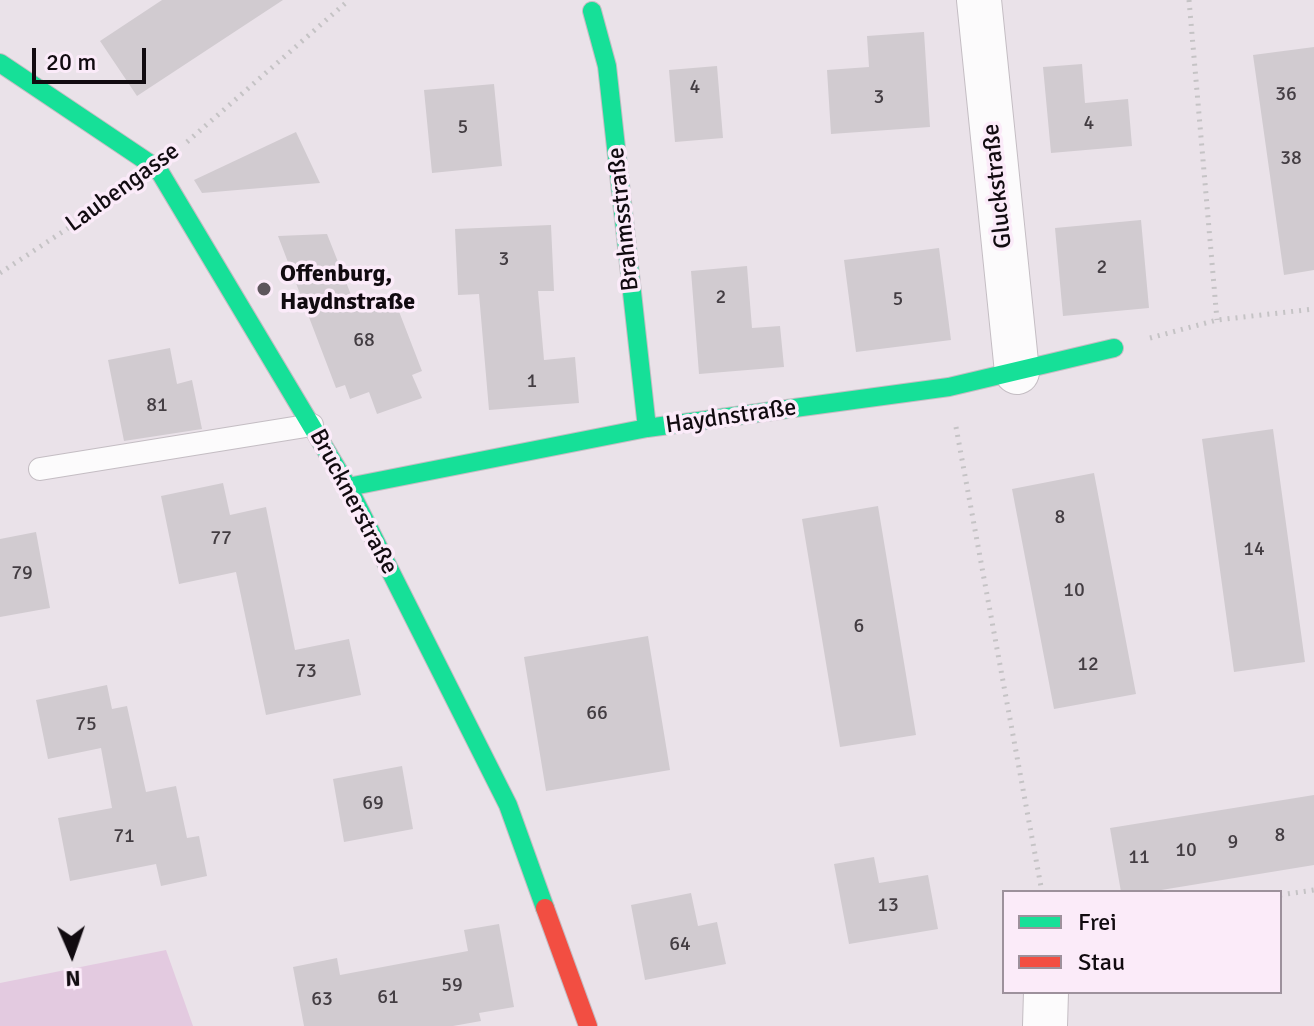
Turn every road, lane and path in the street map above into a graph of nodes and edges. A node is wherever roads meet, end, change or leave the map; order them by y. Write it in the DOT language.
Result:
graph roads {
  1 [pos="349,0"];
  2 [pos="979,0"];
  3 [pos="1189,0"];
  4 [pos="592,11"];
  5 [pos="0,63"];
  6 [pos="158,169"];
  7 [pos="0,273"];
  8 [pos="1314,309"];
  9 [pos="1217,320"];
  10 [pos="1114,348"];
  11 [pos="1017,372"];
  12 [pos="949,387"];
  13 [pos="312,425"];
  14 [pos="647,428"];
  15 [pos="40,469"];
  16 [pos="348,487"];
  17 [pos="1042,890"];
  18 [pos="1314,890"];
  19 [pos="1282,895"];
  20 [pos="1046,994"];
  21 [pos="588,1026"];
  22 [pos="1045,1026"];
  1 -- 6 [label="path, Laubengasse"];
  2 -- 11 [label="street, Gluckstraße"];
  3 -- 9 [label="path"];
  4 -- 14 [label="street, Brahmsstraße"];
  5 -- 6 [label="street, Brucknerstraße"];
  6 -- 7 [label="path, Laubengasse"];
  6 -- 13 [label="street, Brucknerstraße"];
  8 -- 9 [label="path"];
  9 -- 10 [label="path"];
  10 -- 11 [label="street, Haydnstraße"];
  11 -- 12 [label="street, Haydnstraße"];
  12 -- 14 [label="street, Haydnstraße"];
  12 -- 17 [label="path"];
  13 -- 15 [label="lane"];
  13 -- 16 [label="street, Brucknerstraße"];
  14 -- 16 [label="street, Haydnstraße"];
  16 -- 21 [label="street, Brucknerstraße"];
  18 -- 19 [label="path"];
  20 -- 22 [label="street"];
}
